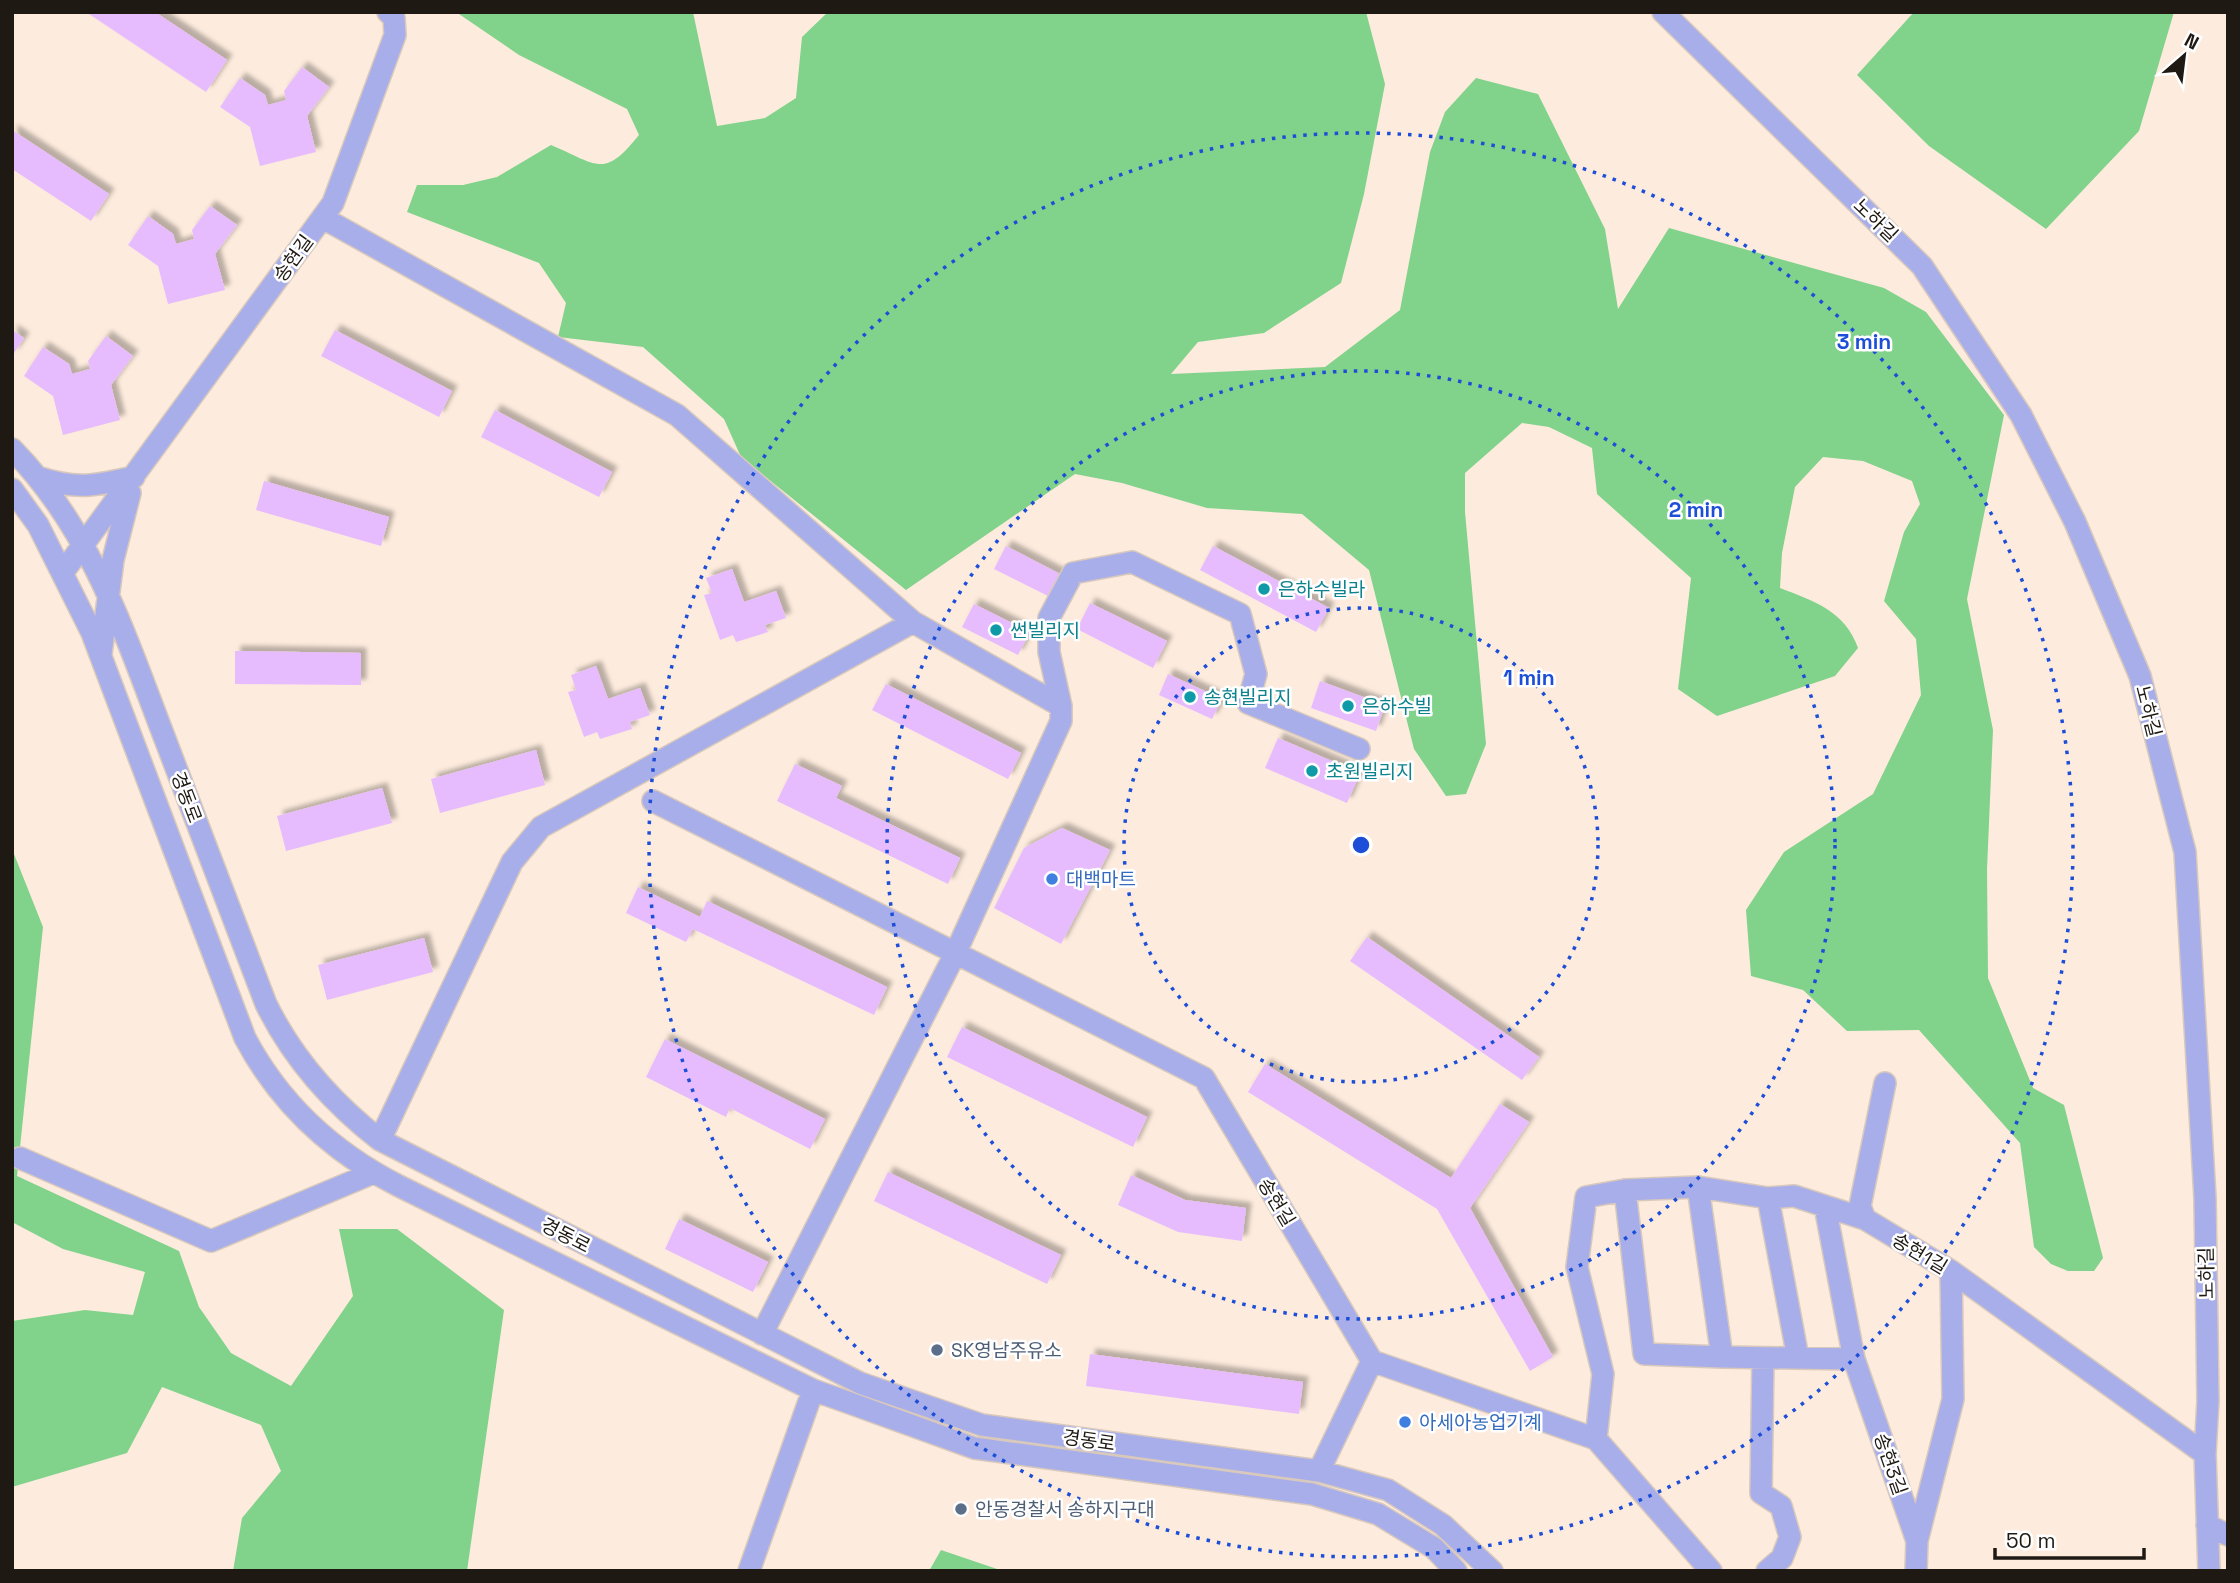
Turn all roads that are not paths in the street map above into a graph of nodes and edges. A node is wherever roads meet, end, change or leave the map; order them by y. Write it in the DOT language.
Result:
graph roads {
  1 [pos="388,12"];
  2 [pos="1663,12"];
  3 [pos="323,218"];
  4 [pos="12,449"];
  5 [pos="12,469"];
  6 [pos="134,477"];
  7 [pos="40,478"];
  8 [pos="12,489"];
  9 [pos="85,544"];
  10 [pos="64,571"];
  11 [pos="110,595"];
  12 [pos="913,622"];
  13 [pos="101,655"];
  14 [pos="1061,706"];
  15 [pos="1359,749"];
  16 [pos="653,801"];
  17 [pos="956,952"];
  18 [pos="1885,1083"];
  19 [pos="380,1140"];
  20 [pos="20,1158"];
  21 [pos="373,1172"];
  22 [pos="1698,1187"];
  23 [pos="1625,1190"];
  24 [pos="1768,1198"];
  25 [pos="1825,1206"];
  26 [pos="1865,1219"];
  27 [pos="1951,1271"];
  28 [pos="762,1334"];
  29 [pos="1721,1357"];
  30 [pos="1763,1358"];
  31 [pos="1798,1358"];
  32 [pos="1854,1359"];
  33 [pos="1372,1362"];
  34 [pos="813,1390"];
  35 [pos="2218,1399"];
  36 [pos="1595,1439"];
  37 [pos="2205,1454"];
  38 [pos="1319,1471"];
  39 [pos="2207,1525"];
  40 [pos="2228,1535"];
  41 [pos="1917,1541"];
  42 [pos="749,1571"];
  43 [pos="1456,1571"];
  44 [pos="1492,1571"];
  45 [pos="1711,1571"];
  46 [pos="1767,1571"];
  47 [pos="1916,1571"];
  48 [pos="2209,1571"];
  1 -- 3 [label="street, 송현길"];
  2 -- 35 [label="street, 노하길"];
  3 -- 6 [label="street, 송현길"];
  3 -- 12 [label="street"];
  4 -- 7 [label="street, 경동로"];
  5 -- 7 [label="street"];
  6 -- 7 [label="street"];
  6 -- 9 [label="street, 송현길"];
  6 -- 11 [label="street"];
  7 -- 9 [label="street, 경동로"];
  8 -- 10 [label="street, 경동로"];
  9 -- 10 [label="street, 송현길"];
  9 -- 11 [label="street, 경동로"];
  10 -- 13 [label="street, 경동로"];
  11 -- 13 [label="street"];
  11 -- 19 [label="street, 경동로"];
  12 -- 14 [label="street"];
  12 -- 19 [label="street"];
  13 -- 21 [label="street, 경동로"];
  14 -- 15 [label="street"];
  14 -- 17 [label="street"];
  16 -- 17 [label="street, 송현길"];
  17 -- 28 [label="street"];
  17 -- 33 [label="street, 송현길"];
  18 -- 26 [label="street"];
  19 -- 28 [label="street, 경동로"];
  20 -- 21 [label="street"];
  21 -- 34 [label="street, 경동로"];
  22 -- 23 [label="street, 송현1길"];
  22 -- 24 [label="street, 송현1길"];
  22 -- 29 [label="street"];
  23 -- 29 [label="street"];
  23 -- 36 [label="street, 송현1길"];
  24 -- 25 [label="street, 송현1길"];
  24 -- 31 [label="street"];
  25 -- 26 [label="street, 송현1길"];
  25 -- 32 [label="street, 송현3길"];
  26 -- 27 [label="street, 송현1길"];
  27 -- 37 [label="street, 송현1길"];
  27 -- 41 [label="street"];
  28 -- 38 [label="street, 경동로"];
  29 -- 30 [label="street"];
  30 -- 31 [label="street"];
  30 -- 46 [label="street"];
  31 -- 32 [label="street"];
  32 -- 41 [label="street, 송현3길"];
  33 -- 36 [label="street"];
  33 -- 38 [label="street"];
  34 -- 42 [label="street"];
  34 -- 43 [label="street, 경동로"];
  35 -- 37 [label="street, 노하길"];
  36 -- 45 [label="street"];
  37 -- 39 [label="street, 노하길"];
  38 -- 44 [label="street, 경동로"];
  39 -- 40 [label="street"];
  39 -- 48 [label="street, 노하길"];
  41 -- 47 [label="street, 송현3길"];
}
